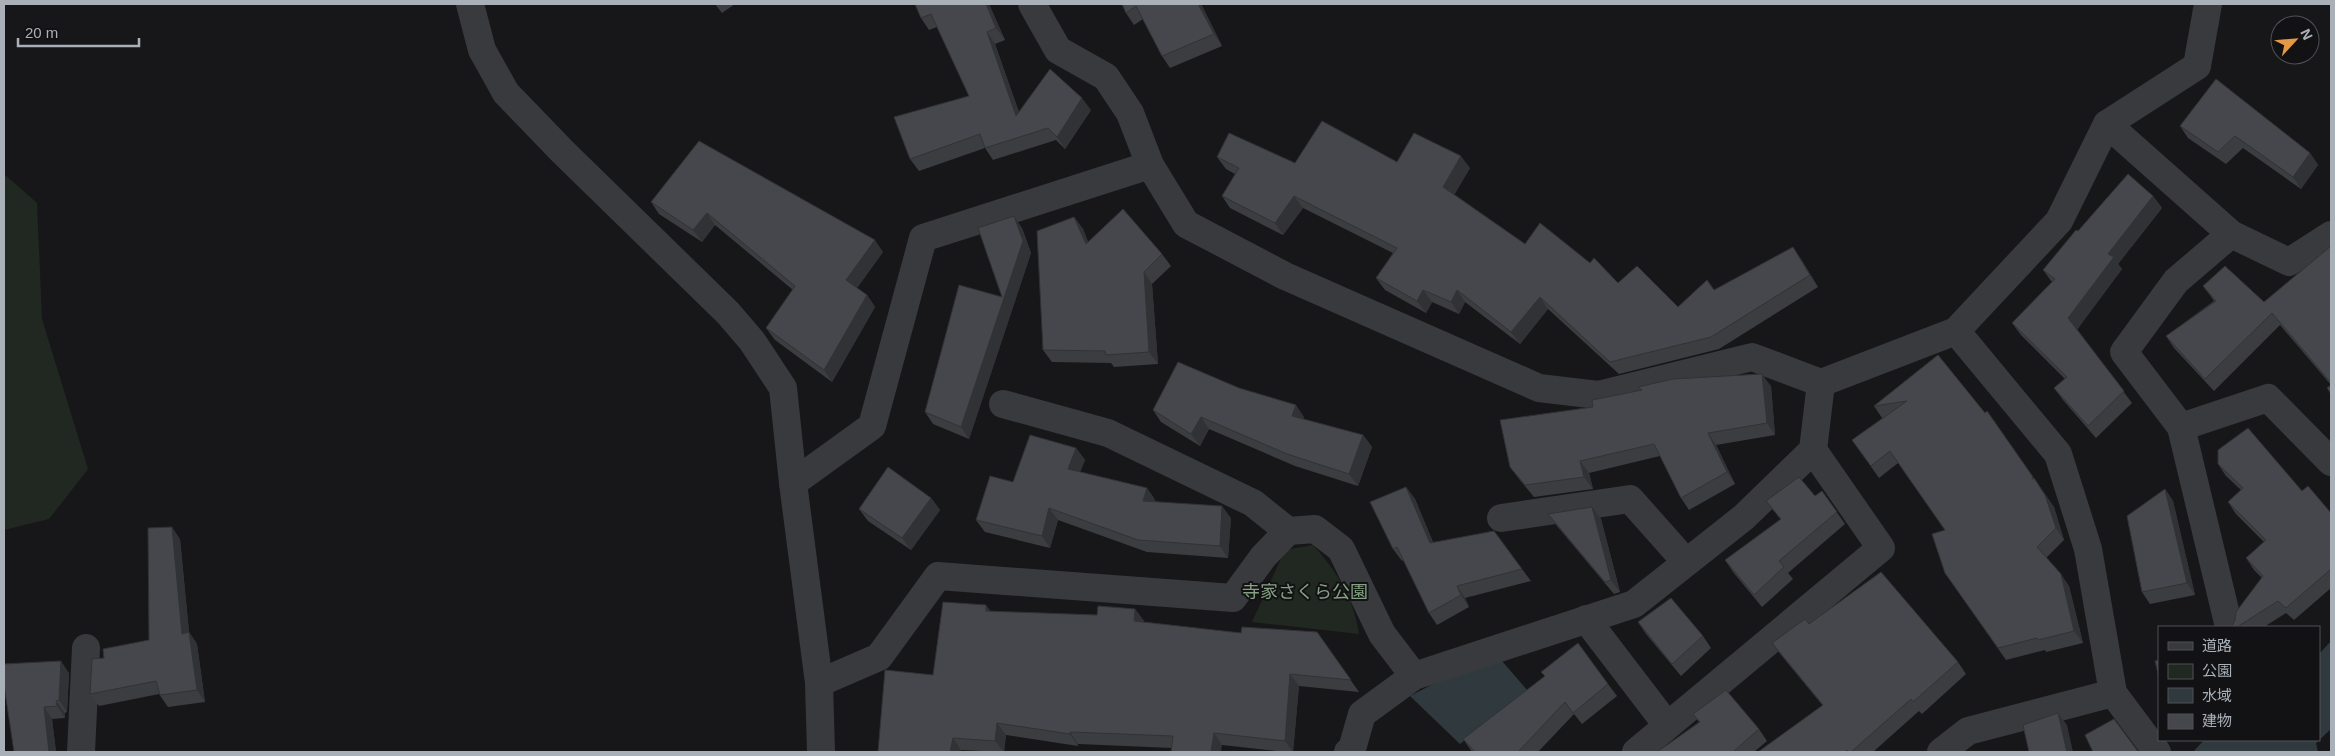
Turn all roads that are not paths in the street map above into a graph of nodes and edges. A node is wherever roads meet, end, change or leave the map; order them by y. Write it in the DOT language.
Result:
graph roads {
  1 [pos="470,4"];
  2 [pos="1032,4"];
  3 [pos="2208,4"];
  4 [pos="2107,124"];
  5 [pos="1150,165"];
  6 [pos="2231,234"];
  7 [pos="2331,235"];
  8 [pos="1956,331"];
  9 [pos="1821,382"];
  10 [pos="1003,404"];
  11 [pos="2181,427"];
  12 [pos="1813,450"];
  13 [pos="2331,462"];
  14 [pos="793,483"];
  15 [pos="1502,518"];
  16 [pos="1288,530"];
  17 [pos="1686,562"];
  18 [pos="1586,618"];
  19 [pos="2229,626"];
  20 [pos="86,648"];
  21 [pos="1414,676"];
  22 [pos="819,683"];
  23 [pos="2113,693"];
  24 [pos="1667,726"];
  25 [pos="81,752"];
  26 [pos="821,752"];
  27 [pos="1348,752"];
  28 [pos="1636,752"];
  29 [pos="1941,752"];
  30 [pos="2157,752"];
  1 -- 14 [label="street"];
  2 -- 5 [label="street"];
  3 -- 4 [label="street"];
  4 -- 6 [label="street"];
  4 -- 8 [label="street"];
  5 -- 9 [label="street"];
  5 -- 14 [label="street"];
  6 -- 7 [label="street"];
  6 -- 11 [label="street"];
  8 -- 9 [label="street"];
  8 -- 23 [label="street"];
  9 -- 12 [label="street"];
  10 -- 16 [label="street"];
  11 -- 13 [label="street"];
  11 -- 19 [label="street"];
  12 -- 17 [label="street"];
  12 -- 24 [label="street"];
  14 -- 22 [label="street"];
  15 -- 17 [label="street"];
  16 -- 21 [label="street"];
  16 -- 22 [label="street"];
  17 -- 18 [label="street"];
  18 -- 21 [label="street"];
  18 -- 24 [label="street"];
  20 -- 25 [label="street"];
  21 -- 27 [label="street"];
  22 -- 26 [label="street"];
  23 -- 29 [label="street"];
  23 -- 30 [label="street"];
  24 -- 28 [label="street"];
}
